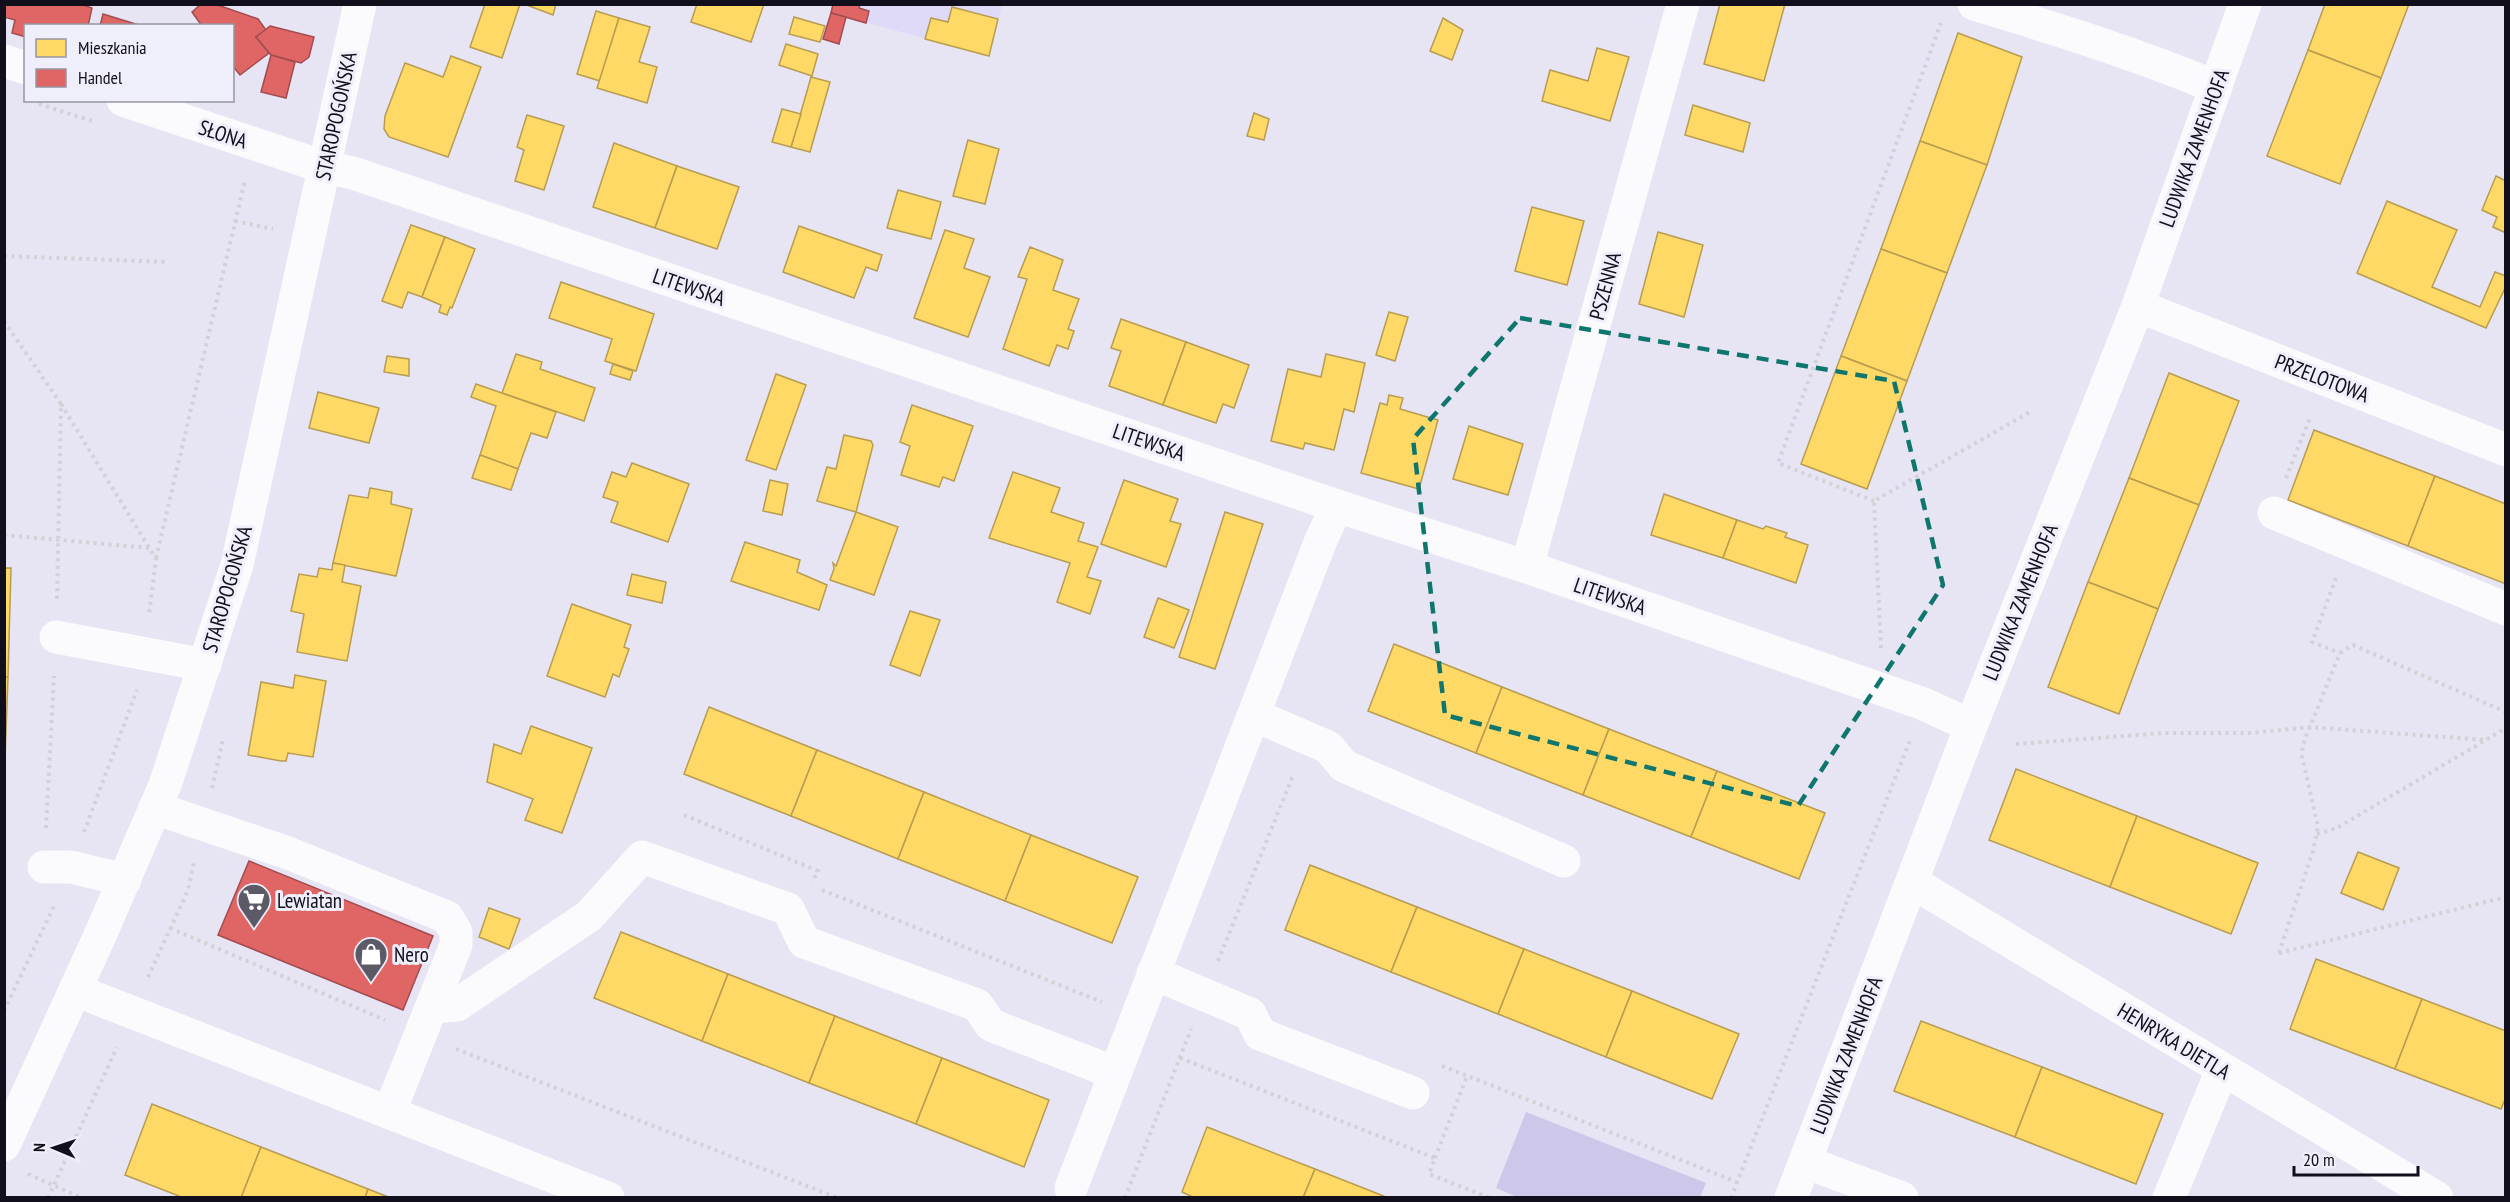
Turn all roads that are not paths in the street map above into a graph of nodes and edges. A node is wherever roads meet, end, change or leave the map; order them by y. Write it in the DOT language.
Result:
graph roads {
  1 [pos="360,4"];
  2 [pos="1683,4"];
  3 [pos="2245,4"];
  4 [pos="1963,15"];
  5 [pos="4,61"];
  6 [pos="24,67"];
  7 [pos="2216,87"];
  8 [pos="129,102"];
  9 [pos="324,167"];
  10 [pos="2138,306"];
  11 [pos="2505,450"];
  12 [pos="1336,506"];
  13 [pos="2274,513"];
  14 [pos="1527,567"];
  15 [pos="2505,609"];
  16 [pos="56,637"];
  17 [pos="204,665"];
  18 [pos="1254,715"];
  19 [pos="1971,726"];
  20 [pos="155,808"];
  21 [pos="1564,861"];
  22 [pos="57,867"];
  23 [pos="124,880"];
  24 [pos="1912,882"];
  25 [pos="1153,973"];
  26 [pos="75,990"];
  27 [pos="426,1021"];
  28 [pos="2222,1070"];
  29 [pos="1115,1073"];
  30 [pos="1413,1093"];
  31 [pos="390,1111"];
  32 [pos="4,1145"];
  33 [pos="1805,1162"];
  34 [pos="1071,1188"];
  35 [pos="608,1197"];
  36 [pos="1791,1197"];
  37 [pos="1902,1197"];
  38 [pos="2169,1197"];
  39 [pos="2437,1197"];
  1 -- 9 [label="street, STAROPOGOŃSKA"];
  2 -- 14 [label="street, PSZENNA"];
  3 -- 7 [label="street, LUDWIKA ZAMENHOFA"];
  4 -- 7 [label="street"];
  5 -- 6 [label="street"];
  7 -- 10 [label="street, LUDWIKA ZAMENHOFA"];
  8 -- 9 [label="street, SŁONA"];
  9 -- 12 [label="street, LITEWSKA"];
  9 -- 17 [label="street, STAROPOGOŃSKA"];
  10 -- 11 [label="street, PRZELOTOWA"];
  10 -- 19 [label="street, LUDWIKA ZAMENHOFA"];
  12 -- 14 [label="street, LITEWSKA"];
  12 -- 18 [label="street"];
  13 -- 15 [label="street"];
  14 -- 19 [label="street, LITEWSKA"];
  16 -- 17 [label="street"];
  17 -- 20 [label="street, STAROPOGOŃSKA"];
  18 -- 21 [label="street"];
  18 -- 25 [label="street"];
  19 -- 24 [label="street, LUDWIKA ZAMENHOFA"];
  20 -- 23 [label="street, STAROPOGOŃSKA"];
  20 -- 27 [label="street"];
  22 -- 23 [label="street"];
  23 -- 26 [label="street, STAROPOGOŃSKA"];
  24 -- 28 [label="street, HENRYKA DIETLA"];
  24 -- 33 [label="street, LUDWIKA ZAMENHOFA"];
  25 -- 29 [label="street"];
  25 -- 30 [label="street"];
  26 -- 31 [label="street"];
  26 -- 32 [label="street, STAROPOGOŃSKA"];
  27 -- 29 [label="street"];
  27 -- 31 [label="street"];
  28 -- 38 [label="street"];
  28 -- 39 [label="street, HENRYKA DIETLA"];
  29 -- 34 [label="street"];
  31 -- 35 [label="street"];
  33 -- 36 [label="street, LUDWIKA ZAMENHOFA"];
  33 -- 37 [label="street"];
}
